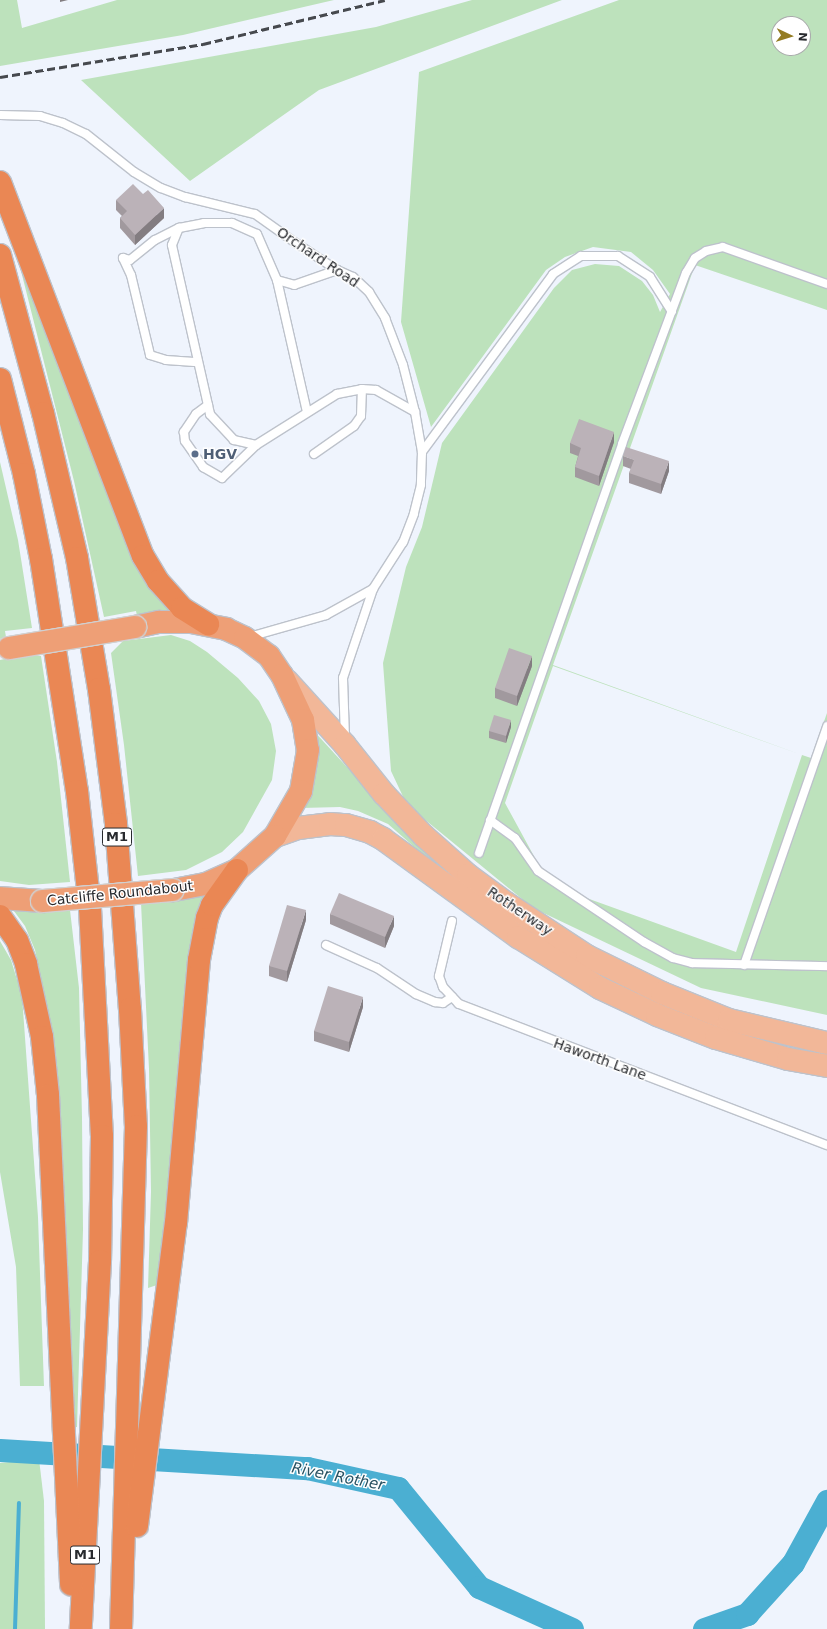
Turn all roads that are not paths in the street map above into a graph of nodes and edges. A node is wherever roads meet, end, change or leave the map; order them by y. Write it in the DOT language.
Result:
graph roads {
  1 [pos="0,115"];
  2 [pos="0,182"];
  3 [pos="179,228"];
  4 [pos="0,255"];
  5 [pos="337,270"];
  6 [pos="277,280"];
  7 [pos="827,284"];
  8 [pos="672,312"];
  9 [pos="198,362"];
  10 [pos="0,378"];
  11 [pos="362,389"];
  12 [pos="208,405"];
  13 [pos="307,412"];
  14 [pos="414,412"];
  15 [pos="256,445"];
  16 [pos="422,452"];
  17 [pos="314,454"];
  18 [pos="373,589"];
  19 [pos="208,624"];
  20 [pos="245,638"];
  21 [pos="5,650"];
  22 [pos="282,675"];
  23 [pos="827,726"];
  24 [pos="345,745"];
  25 [pos="490,820"];
  26 [pos="275,836"];
  27 [pos="479,853"];
  28 [pos="237,870"];
  29 [pos="0,898"];
  30 [pos="0,916"];
  31 [pos="452,922"];
  32 [pos="326,945"];
  33 [pos="744,965"];
  34 [pos="827,966"];
  35 [pos="452,997"];
  36 [pos="827,1044"];
  37 [pos="827,1066"];
  38 [pos="827,1145"];
  39 [pos="136,1482"];
  40 [pos="74,1629"];
  41 [pos="81,1629"];
  42 [pos="121,1629"];
  1 -- 5 [label="lane, Orchard Road"];
  2 -- 19 [label="highway"];
  3 -- 6 [label="lane"];
  3 -- 9 [label="lane"];
  3 -- 9 [label="lane"];
  4 -- 39 [label="highway, M1"];
  5 -- 6 [label="lane"];
  5 -- 14 [label="lane, Orchard Road"];
  6 -- 13 [label="lane"];
  7 -- 8 [label="lane"];
  8 -- 16 [label="lane"];
  8 -- 25 [label="lane"];
  9 -- 12 [label="lane"];
  10 -- 41 [label="highway, M1"];
  11 -- 13 [label="lane"];
  11 -- 14 [label="lane"];
  11 -- 17 [label="lane"];
  12 -- 15 [label="lane"];
  12 -- 15 [label="lane"];
  13 -- 15 [label="lane"];
  14 -- 16 [label="lane, Orchard Road"];
  16 -- 18 [label="lane, Orchard Road"];
  18 -- 20 [label="lane, Orchard Road"];
  18 -- 24 [label="lane, Orchard Road"];
  19 -- 20 [label="highway, Catcliffe Roundabout"];
  19 -- 21 [label="highway, Catcliffe Roundabout, bridge"];
  20 -- 22 [label="highway, Catcliffe Roundabout"];
  22 -- 24 [label="main road, Rotherway"];
  22 -- 26 [label="highway, Catcliffe Roundabout"];
  23 -- 33 [label="lane"];
  24 -- 36 [label="main road, Rotherway"];
  25 -- 27 [label="lane"];
  25 -- 33 [label="lane"];
  26 -- 28 [label="highway, Catcliffe Roundabout"];
  26 -- 37 [label="main road, Rotherway"];
  28 -- 29 [label="highway, Catcliffe Roundabout, bridge"];
  28 -- 39 [label="highway"];
  30 -- 40 [label="highway"];
  31 -- 35 [label="lane, Haworth Lane"];
  32 -- 35 [label="lane"];
  33 -- 34 [label="lane"];
  35 -- 38 [label="lane, Haworth Lane"];
  39 -- 42 [label="highway, M1"];
}
